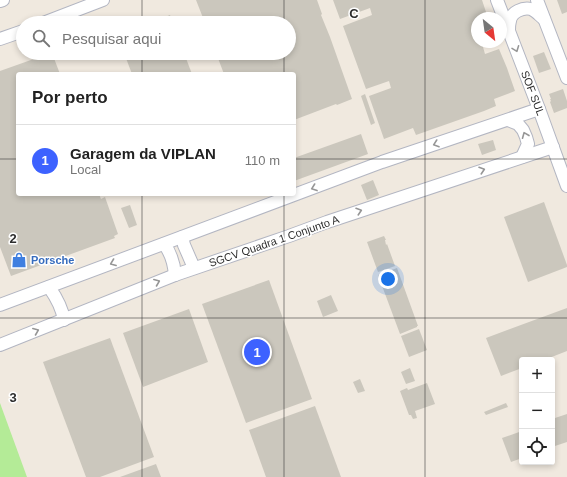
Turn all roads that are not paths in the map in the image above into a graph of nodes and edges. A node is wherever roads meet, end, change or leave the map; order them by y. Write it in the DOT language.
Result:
graph roads {
  1 [pos="3,0"];
  2 [pos="103,0"];
  3 [pos="497,0"];
  4 [pos="537,0"];
  5 [pos="0,1"];
  6 [pos="61,16"];
  7 [pos="544,19"];
  8 [pos="509,30"];
  9 [pos="16,33"];
  10 [pos="0,39"];
  11 [pos="567,78"];
  12 [pos="539,109"];
  13 [pos="508,120"];
  14 [pos="553,147"];
  15 [pos="522,157"];
  16 [pos="567,186"];
  17 [pos="296,194"];
  18 [pos="291,196"];
  19 [pos="182,237"];
  20 [pos="164,244"];
  21 [pos="194,268"];
  22 [pos="175,275"];
  23 [pos="49,287"];
  24 [pos="0,305"];
  25 [pos="64,320"];
  26 [pos="0,345"];
  1 -- 5 [label="street"];
  2 -- 6 [label="street"];
  3 -- 8 [label="street, SOF SUL"];
  4 -- 7 [label="street"];
  7 -- 8 [label="street"];
  7 -- 11 [label="street"];
  8 -- 12 [label="street, SOF SUL, one-way"];
  9 -- 10 [label="street"];
  12 -- 13 [label="street"];
  12 -- 14 [label="street, SOF SUL"];
  15 -- 13 [label="street, one-way"];
  13 -- 17 [label="street, one-way"];
  14 -- 15 [label="street, SGCV Quadra 1 Conjunto A"];
  14 -- 16 [label="street, SOF SUL"];
  21 -- 15 [label="street, SGCV Quadra 1 Conjunto A, one-way"];
  18 -- 19 [label="street, one-way"];
  19 -- 20 [label="street"];
  19 -- 21 [label="street"];
  20 -- 22 [label="street"];
  20 -- 23 [label="street, one-way"];
  21 -- 22 [label="street, SGCV Quadra 1 Conjunto A"];
  25 -- 22 [label="street, SGCV Quadra 1 Conjunto A, one-way"];
  23 -- 24 [label="street"];
  23 -- 25 [label="street"];
  26 -- 25 [label="street, SGCV Quadra 1 Conjunto A, one-way"];
}
